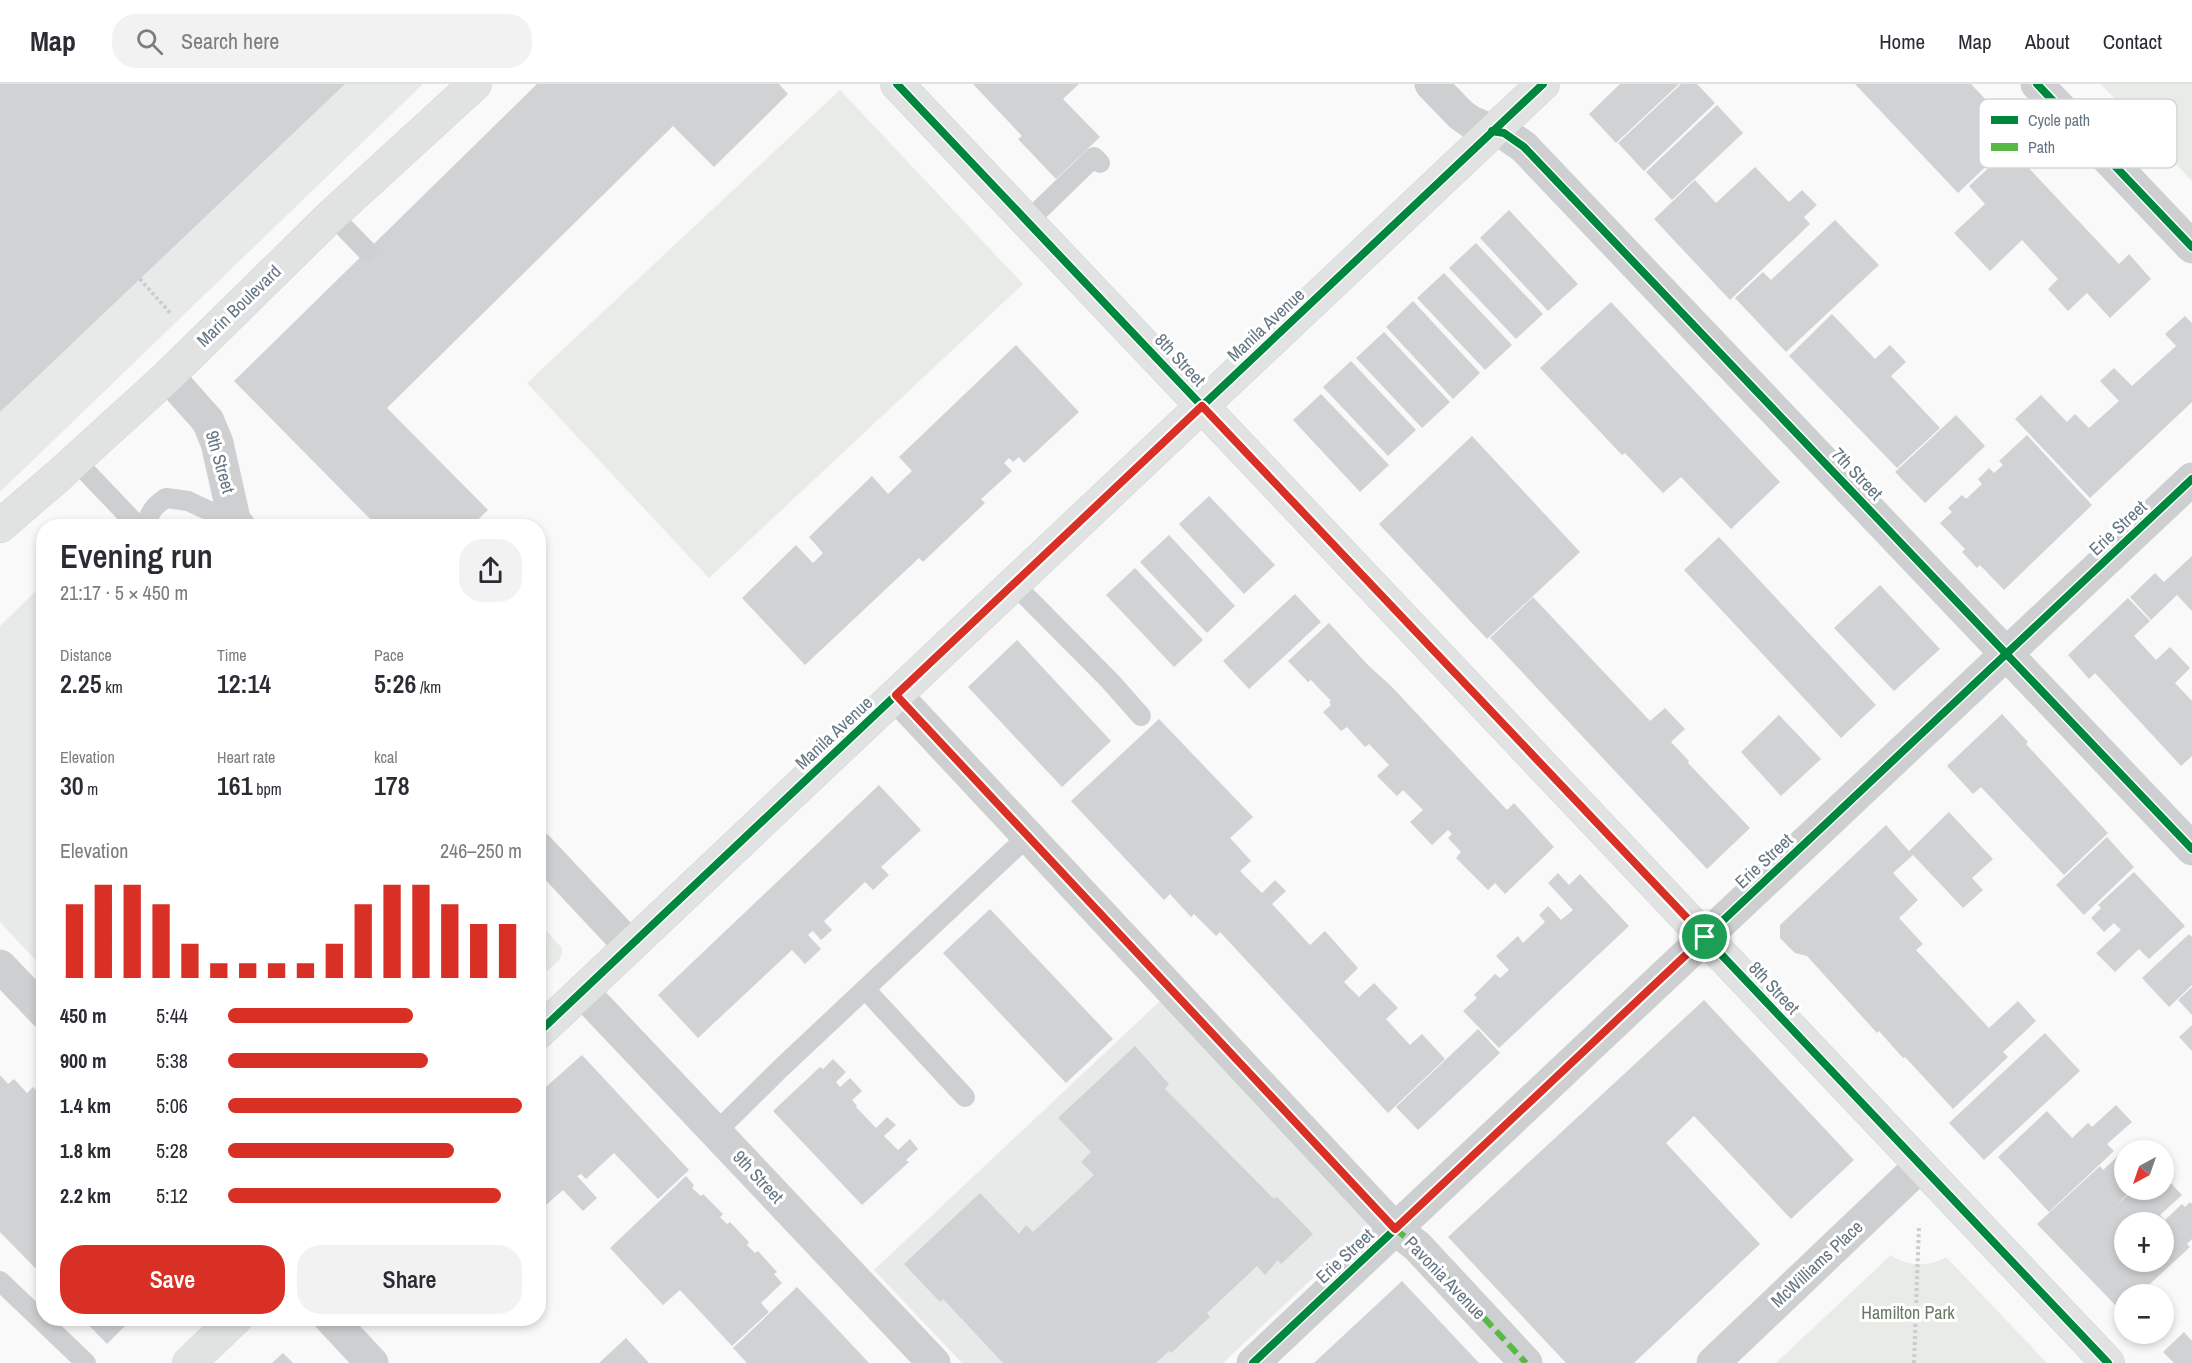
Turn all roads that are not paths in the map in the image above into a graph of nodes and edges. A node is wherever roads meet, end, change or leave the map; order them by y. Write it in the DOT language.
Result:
graph roads {
  1 [pos="475,84"];
  2 [pos="897,84"];
  3 [pos="1431,84"];
  4 [pos="1542,84"];
  5 [pos="2037,84"];
  6 [pos="2051,99"];
  7 [pos="1492,131"];
  8 [pos="1101,164"];
  9 [pos="2117,168"];
  10 [pos="332,215"];
  11 [pos="1027,222"];
  12 [pos="2192,247"];
  13 [pos="367,251"];
  14 [pos="168,376"];
  15 [pos="1202,406"];
  16 [pos="75,460"];
  17 [pos="2192,479"];
  18 [pos="131,519"];
  19 [pos="149,519"];
  20 [pos="225,519"];
  21 [pos="236,519"];
  22 [pos="0,526"];
  23 [pos="1014,584"];
  24 [pos="2007,653"];
  25 [pos="896,695"];
  26 [pos="1141,716"];
  27 [pos="1028,836"];
  28 [pos="2192,849"];
  29 [pos="546,857"];
  30 [pos="1705,937"];
  31 [pos="630,946"];
  32 [pos="0,966"];
  33 [pos="865,989"];
  34 [pos="582,992"];
  35 [pos="36,1004"];
  36 [pos="546,1026"];
  37 [pos="965,1097"];
  38 [pos="716,1132"];
  39 [pos="1921,1165"];
  40 [pos="1395,1229"];
  41 [pos="0,1281"];
  42 [pos="36,1315"];
  43 [pos="48,1326"];
  44 [pos="228,1326"];
  45 [pos="337,1326"];
  46 [pos="87,1363"];
  47 [pos="189,1363"];
  48 [pos="372,1363"];
  49 [pos="934,1363"];
  50 [pos="1253,1363"];
  51 [pos="1526,1363"];
  52 [pos="1713,1363"];
  53 [pos="2108,1363"];
  1 -- 10 [label="street, Marin Boulevard"];
  2 -- 11 [label="street, 8th Street"];
  3 -- 7 [label="street, 7th Street"];
  4 -- 7 [label="street, Manila Avenue"];
  5 -- 6 [label="street"];
  7 -- 15 [label="street, Manila Avenue"];
  7 -- 24 [label="street, 7th Street"];
  8 -- 11 [label="lane"];
  9 -- 12 [label="street"];
  10 -- 13 [label="lane"];
  10 -- 14 [label="street, Marin Boulevard"];
  11 -- 15 [label="street, 8th Street"];
  14 -- 16 [label="street, Marin Boulevard"];
  14 -- 21 [label="street, 9th Street"];
  15 -- 23 [label="street, Manila Avenue"];
  15 -- 30 [label="street, 8th Street"];
  16 -- 18 [label="lane"];
  16 -- 22 [label="street, Marin Boulevard"];
  17 -- 24 [label="street, Erie Street"];
  19 -- 20 [label="lane"];
  23 -- 25 [label="street, Manila Avenue"];
  23 -- 26 [label="lane"];
  24 -- 28 [label="street, 7th Street"];
  24 -- 30 [label="street, Erie Street"];
  25 -- 27 [label="street, Pavonia Avenue"];
  25 -- 31 [label="street, Manila Avenue"];
  27 -- 33 [label="lane"];
  27 -- 40 [label="street, Pavonia Avenue"];
  29 -- 31 [label="street"];
  30 -- 39 [label="street, 8th Street"];
  30 -- 40 [label="street, Erie Street"];
  31 -- 34 [label="street, Manila Avenue"];
  32 -- 35 [label="street"];
  33 -- 37 [label="lane"];
  33 -- 38 [label="lane"];
  34 -- 36 [label="street, Manila Avenue"];
  34 -- 38 [label="street, 9th Street"];
  38 -- 49 [label="street, 9th Street"];
  39 -- 52 [label="street, McWilliams Place"];
  39 -- 53 [label="street, 8th Street"];
  40 -- 50 [label="street, Erie Street"];
  40 -- 51 [label="street, Pavonia Avenue"];
  41 -- 42 [label="lane"];
  43 -- 46 [label="lane"];
  44 -- 47 [label="street"];
  45 -- 48 [label="street"];
}
